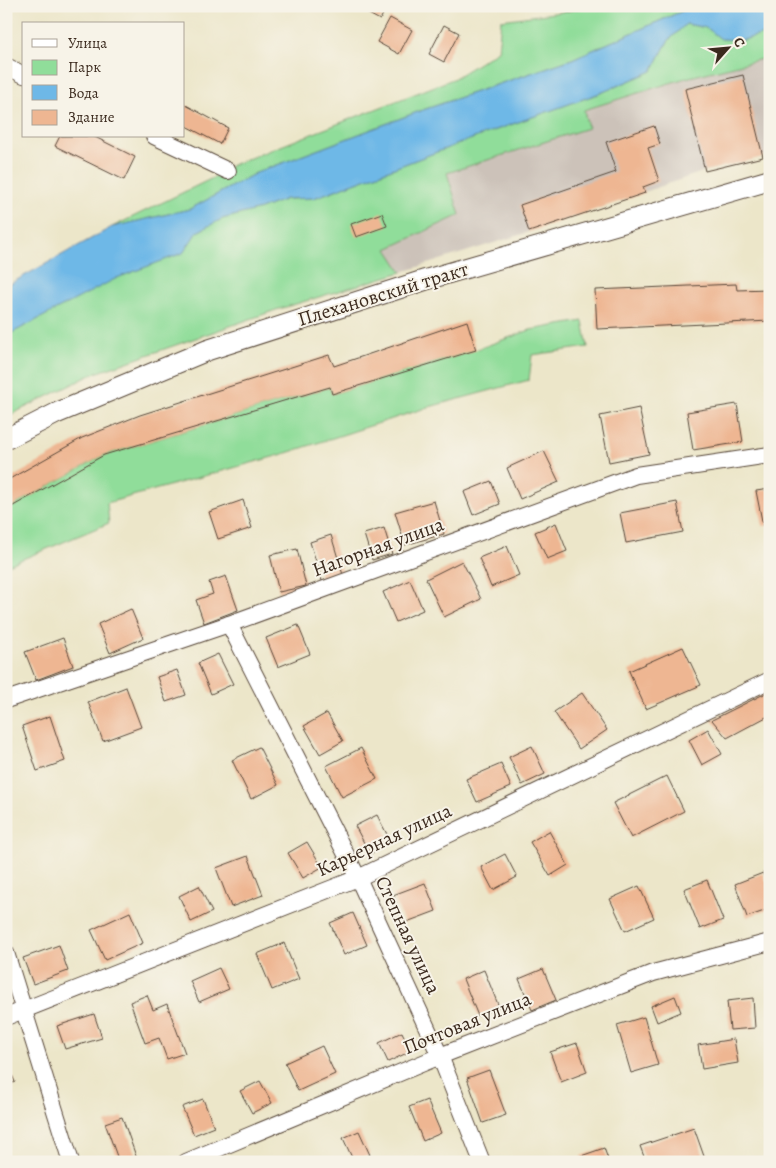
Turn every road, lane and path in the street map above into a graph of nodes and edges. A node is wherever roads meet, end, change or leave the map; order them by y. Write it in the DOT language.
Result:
graph roads {
  1 [pos="6,66"];
  2 [pos="22,74"];
  3 [pos="158,138"];
  4 [pos="228,171"];
  5 [pos="770,180"];
  6 [pos="6,439"];
  7 [pos="770,456"];
  8 [pos="229,624"];
  9 [pos="770,680"];
  10 [pos="6,700"];
  11 [pos="358,878"];
  12 [pos="770,942"];
  13 [pos="6,953"];
  14 [pos="23,1010"];
  15 [pos="6,1017"];
  16 [pos="440,1056"];
  17 [pos="71,1162"];
  18 [pos="186,1162"];
  19 [pos="482,1162"];
  1 -- 2 [label="street"];
  3 -- 4 [label="street"];
  5 -- 6 [label="street, Плехановский тракт"];
  7 -- 8 [label="street, Нагорная улица"];
  8 -- 10 [label="street, Нагорная улица"];
  8 -- 11 [label="street, Степная улица"];
  9 -- 11 [label="street, Карьерная улица"];
  11 -- 14 [label="street, Карьерная улица"];
  11 -- 16 [label="street, Степная улица"];
  12 -- 16 [label="street, Почтовая улица"];
  13 -- 14 [label="street"];
  14 -- 15 [label="street, Карьерная улица"];
  14 -- 17 [label="street"];
  16 -- 18 [label="street, Почтовая улица"];
  16 -- 19 [label="street, Степная улица"];
}
